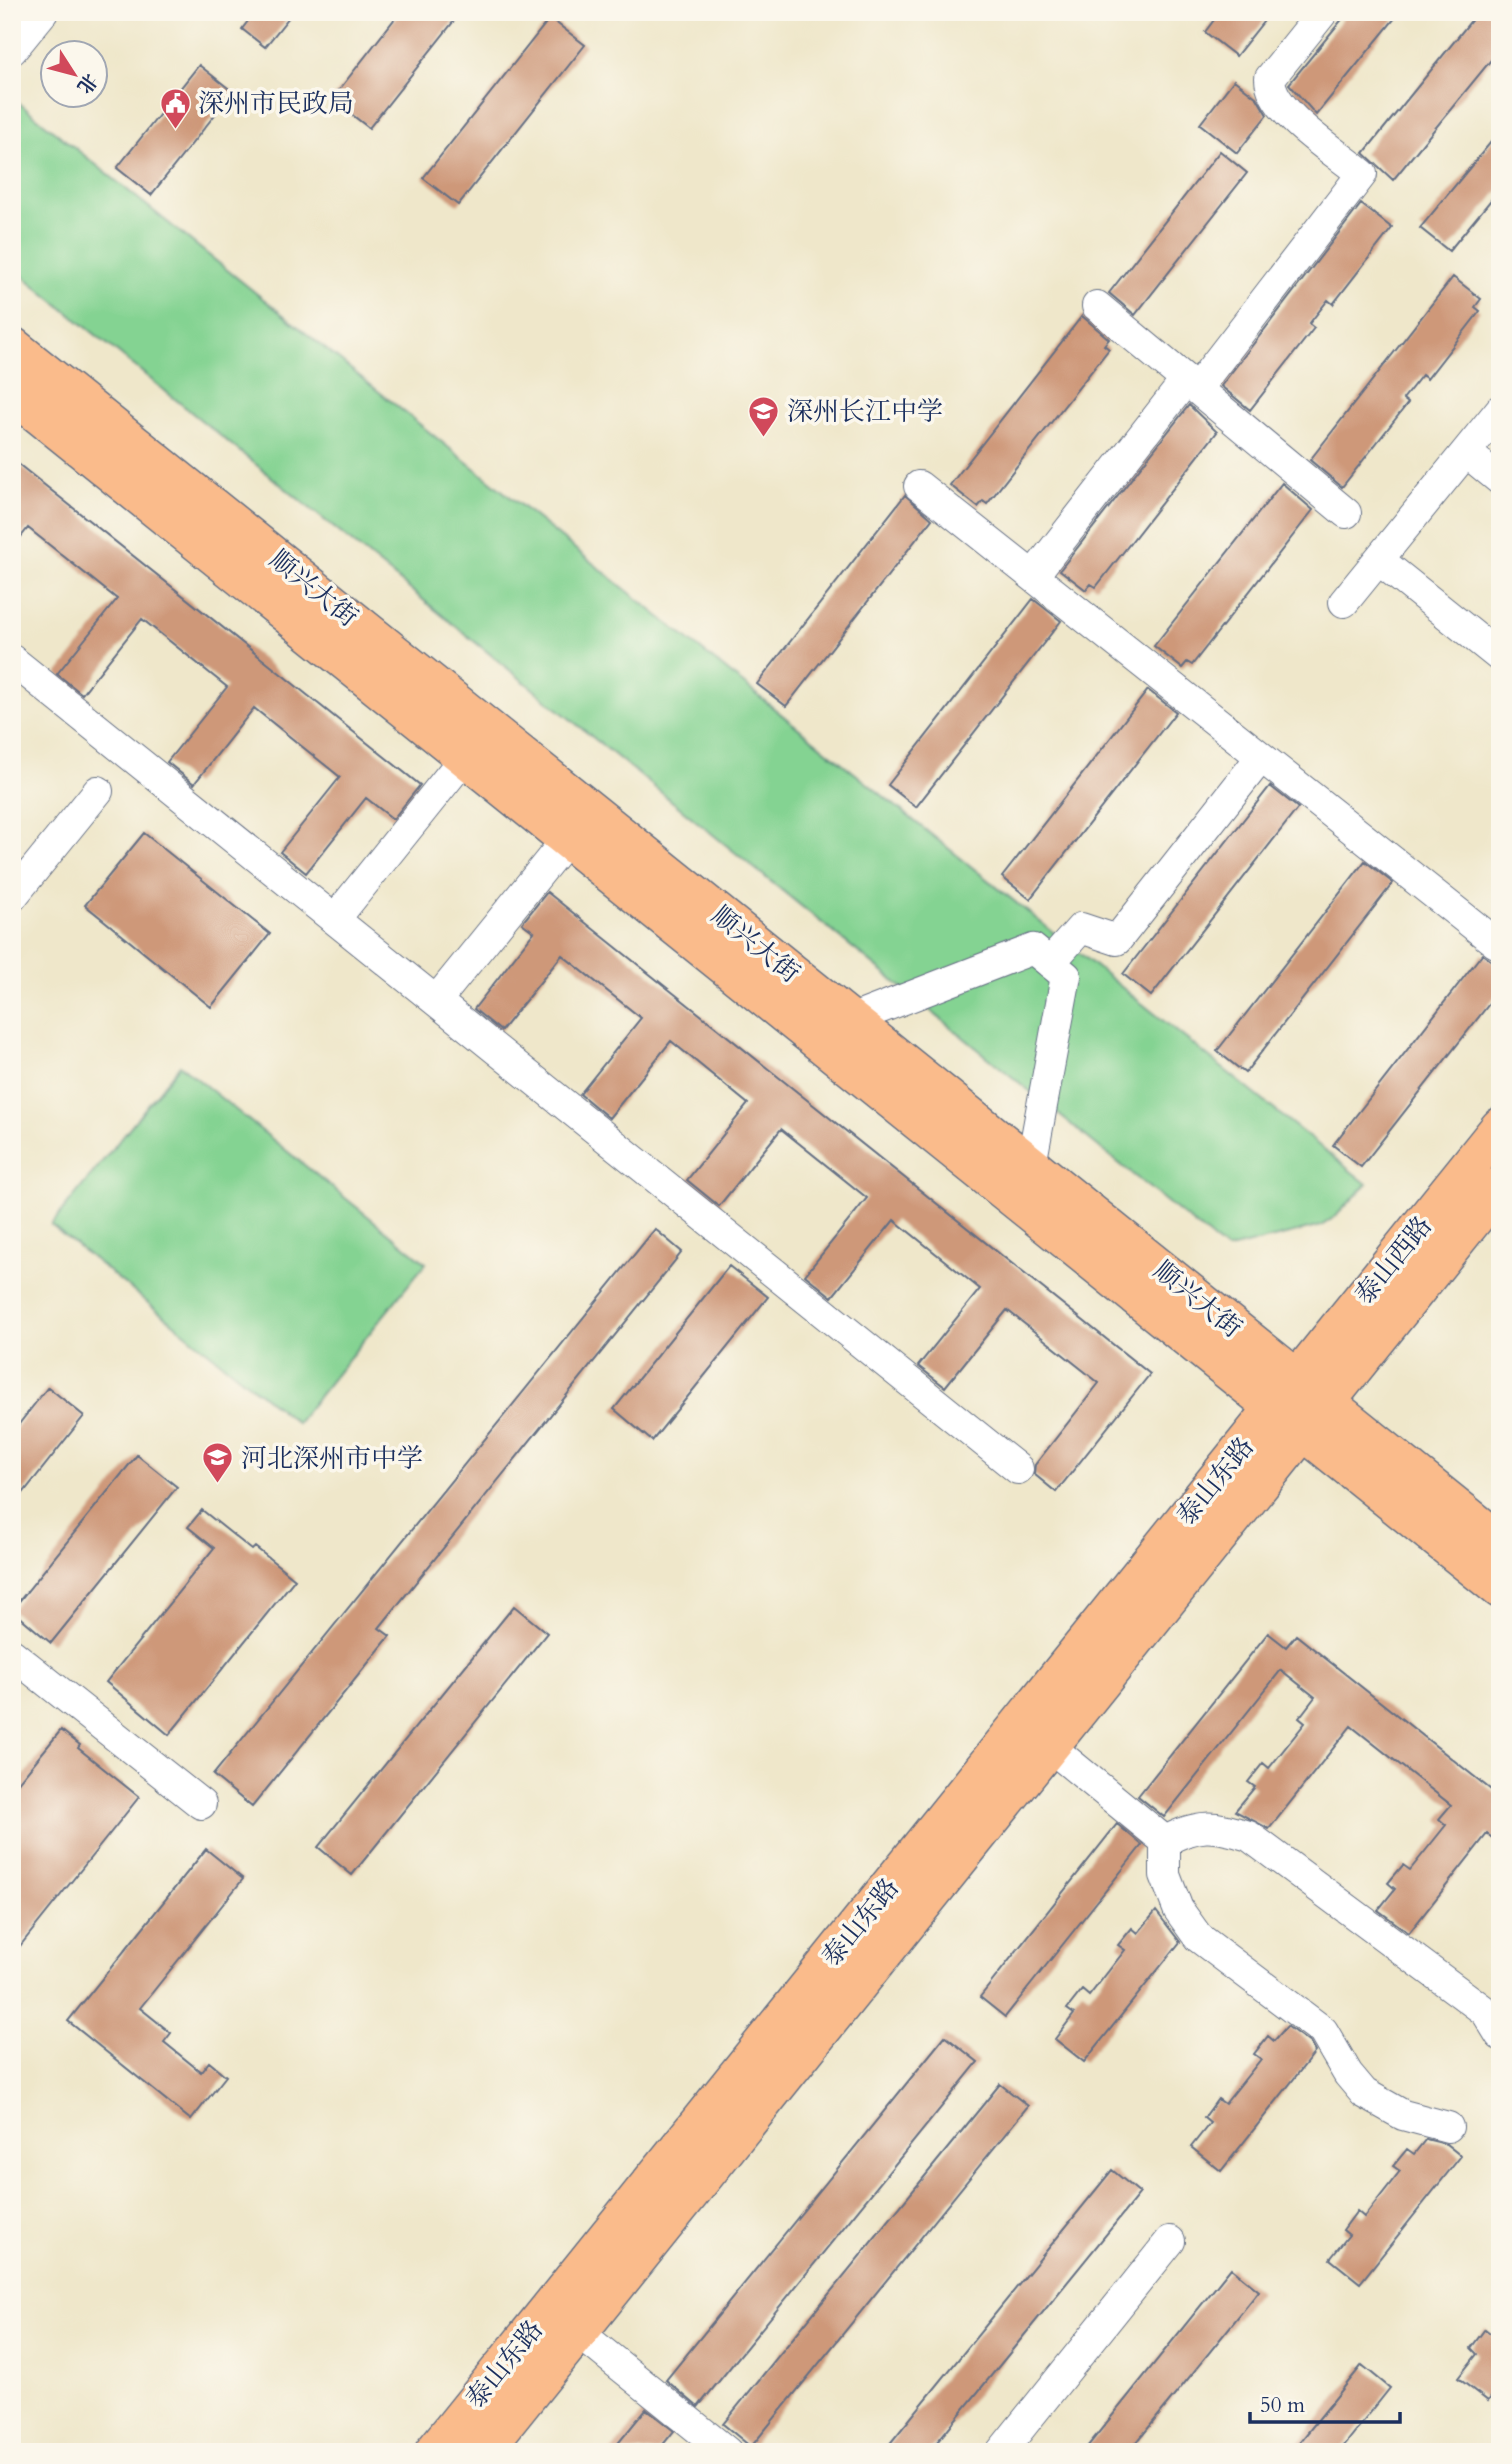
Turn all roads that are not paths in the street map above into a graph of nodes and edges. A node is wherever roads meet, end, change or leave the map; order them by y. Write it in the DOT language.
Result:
graph roads {
  1 [pos="43,12"];
  2 [pos="1323,12"];
  3 [pos="12,50"];
  4 [pos="1097,306"];
  5 [pos="12,345"];
  6 [pos="1192,384"];
  7 [pos="12,393"];
  8 [pos="1500,410"];
  9 [pos="1466,452"];
  10 [pos="1500,480"];
  11 [pos="919,486"];
  12 [pos="1346,513"];
  13 [pos="1379,560"];
  14 [pos="1033,576"];
  15 [pos="1344,602"];
  16 [pos="1500,657"];
  17 [pos="12,660"];
  18 [pos="465,757"];
  19 [pos="1261,757"];
  20 [pos="99,791"];
  21 [pos="567,839"];
  22 [pos="12,897"];
  23 [pos="335,919"];
  24 [pos="1496,943"];
  25 [pos="1050,963"];
  26 [pos="436,1001"];
  27 [pos="850,1020"];
  28 [pos="1500,1127"];
  29 [pos="1031,1165"];
  30 [pos="1500,1186"];
  31 [pos="1300,1405"];
  32 [pos="1018,1469"];
  33 [pos="1500,1542"];
  34 [pos="1500,1589"];
  35 [pos="12,1654"];
  36 [pos="1049,1746"];
  37 [pos="201,1804"];
  38 [pos="1165,1841"];
  39 [pos="1500,2035"];
  40 [pos="1448,2127"];
  41 [pos="1170,2241"];
  42 [pos="578,2332"];
  43 [pos="434,2452"];
  44 [pos="482,2452"];
  45 [pos="727,2452"];
  46 [pos="1001,2452"];
  1 -- 3 [label="street"];
  2 -- 6 [label="street"];
  4 -- 6 [label="street"];
  5 -- 27 [label="main road, 顺兴大街"];
  6 -- 12 [label="street"];
  6 -- 14 [label="street"];
  7 -- 18 [label="main road, 顺兴大街"];
  8 -- 9 [label="street"];
  9 -- 10 [label="street"];
  9 -- 13 [label="street"];
  11 -- 14 [label="street"];
  13 -- 15 [label="street"];
  13 -- 16 [label="street"];
  14 -- 19 [label="street"];
  17 -- 23 [label="street"];
  18 -- 21 [label="main road, 顺兴大街"];
  18 -- 23 [label="street"];
  19 -- 24 [label="street"];
  19 -- 25 [label="street"];
  20 -- 22 [label="street"];
  21 -- 26 [label="street"];
  21 -- 31 [label="main road, 顺兴大街"];
  23 -- 26 [label="street"];
  25 -- 27 [label="street"];
  25 -- 29 [label="street"];
  26 -- 32 [label="street"];
  27 -- 29 [label="main road, 顺兴大街"];
  28 -- 31 [label="main road, 泰山西路"];
  29 -- 31 [label="main road, 顺兴大街"];
  30 -- 31 [label="main road, 泰山西路"];
  31 -- 33 [label="main road, 顺兴大街"];
  31 -- 34 [label="main road, 顺兴大街"];
  31 -- 36 [label="main road, 泰山东路"];
  31 -- 43 [label="main road, 泰山东路"];
  35 -- 37 [label="street"];
  36 -- 38 [label="street"];
  36 -- 42 [label="main road, 泰山东路"];
  38 -- 39 [label="street"];
  38 -- 40 [label="street"];
  41 -- 46 [label="street"];
  42 -- 44 [label="main road, 泰山东路"];
  42 -- 45 [label="street"];
}
